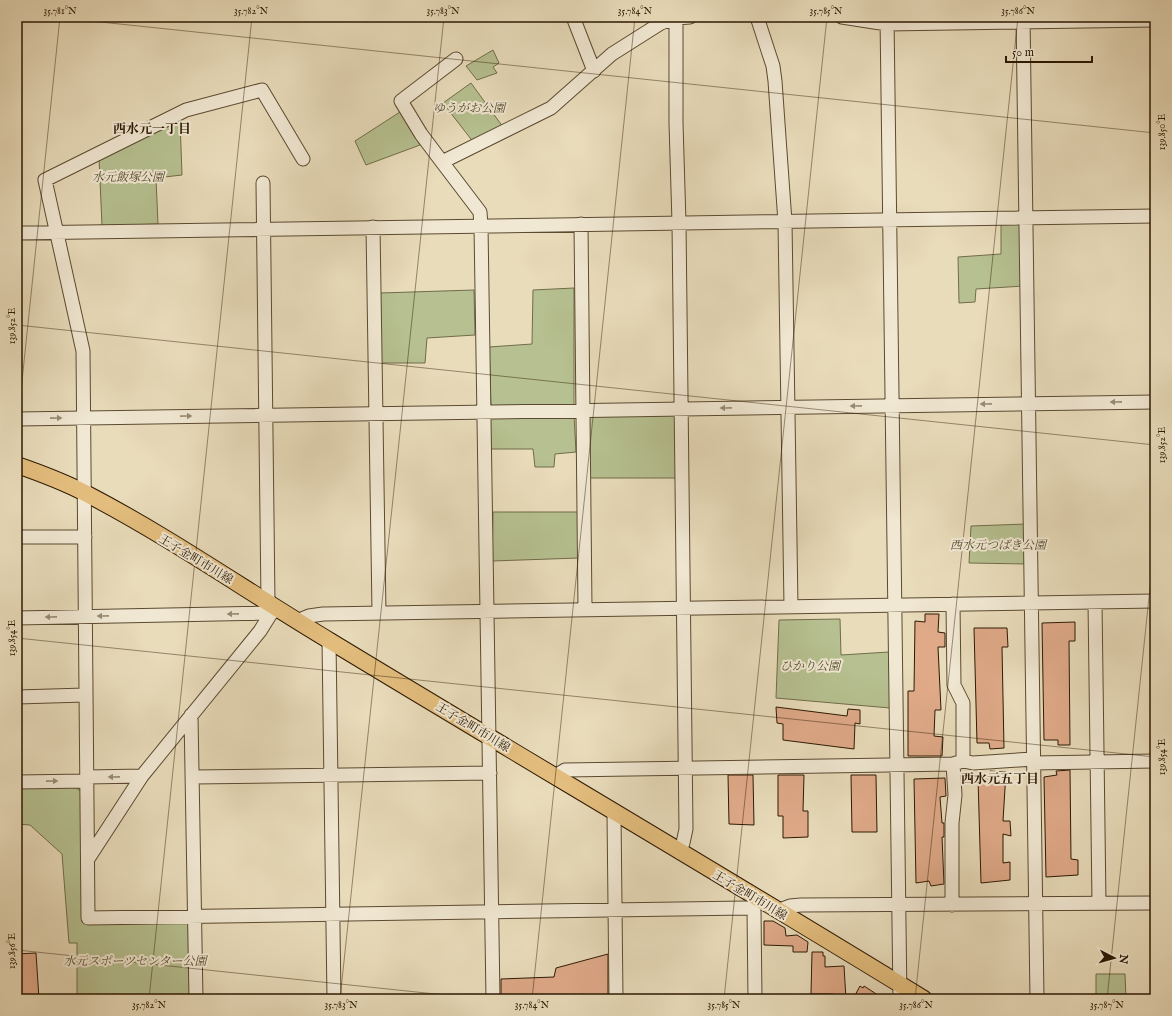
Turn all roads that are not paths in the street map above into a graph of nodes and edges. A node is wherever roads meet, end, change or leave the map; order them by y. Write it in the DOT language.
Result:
graph roads {
  1 [pos="573,17"];
  2 [pos="690,17"];
  3 [pos="757,17"];
  4 [pos="842,17"];
  5 [pos="676,18"];
  6 [pos="1023,19"];
  7 [pos="887,20"];
  8 [pos="1155,20"];
  9 [pos="456,59"];
  10 [pos="594,71"];
  11 [pos="303,159"];
  12 [pos="442,162"];
  13 [pos="263,183"];
  14 [pos="1155,216"];
  15 [pos="1026,217"];
  16 [pos="889,219"];
  17 [pos="785,222"];
  18 [pos="679,223"];
  19 [pos="581,224"];
  20 [pos="481,226"];
  21 [pos="373,227"];
  22 [pos="264,229"];
  23 [pos="56,232"];
  24 [pos="17,233"];
  25 [pos="1155,402"];
  26 [pos="1028,404"];
  27 [pos="891,405"];
  28 [pos="788,407"];
  29 [pos="680,408"];
  30 [pos="584,410"];
  31 [pos="485,412"];
  32 [pos="376,413"];
  33 [pos="266,416"];
  34 [pos="83,418"];
  35 [pos="17,419"];
  36 [pos="17,465"];
  37 [pos="84,492"];
  38 [pos="85,537"];
  39 [pos="17,538"];
  40 [pos="1155,601"];
  41 [pos="1095,602"];
  42 [pos="1031,603"];
  43 [pos="953,604"];
  44 [pos="894,605"];
  45 [pos="790,606"];
  46 [pos="272,607"];
  47 [pos="585,609"];
  48 [pos="683,609"];
  49 [pos="379,612"];
  50 [pos="487,612"];
  51 [pos="85,616"];
  52 [pos="17,618"];
  53 [pos="297,621"];
  54 [pos="329,641"];
  55 [pos="85,696"];
  56 [pos="17,697"];
  57 [pos="191,715"];
  58 [pos="489,736"];
  59 [pos="1033,761"];
  60 [pos="1155,761"];
  61 [pos="958,762"];
  62 [pos="1098,763"];
  63 [pos="896,765"];
  64 [pos="685,768"];
  65 [pos="490,773"];
  66 [pos="142,776"];
  67 [pos="330,776"];
  68 [pos="193,777"];
  69 [pos="87,779"];
  70 [pos="557,779"];
  71 [pos="17,782"];
  72 [pos="614,813"];
  73 [pos="679,852"];
  74 [pos="88,859"];
  75 [pos="1100,903"];
  76 [pos="1155,903"];
  77 [pos="756,904"];
  78 [pos="1036,904"];
  79 [pos="900,905"];
  80 [pos="952,905"];
  81 [pos="614,910"];
  82 [pos="777,911"];
  83 [pos="492,912"];
  84 [pos="333,914"];
  85 [pos="195,916"];
  86 [pos="900,992"];
  87 [pos="196,999"];
  88 [pos="334,999"];
  89 [pos="493,999"];
  90 [pos="616,999"];
  91 [pos="755,999"];
  92 [pos="924,999"];
  93 [pos="1037,999"];
  1 -- 10 [label="street"];
  2 -- 5 [label="street"];
  3 -- 17 [label="street"];
  4 -- 7 [label="street"];
  5 -- 10 [label="street"];
  5 -- 18 [label="street"];
  6 -- 7 [label="street"];
  6 -- 8 [label="street"];
  6 -- 15 [label="street"];
  7 -- 16 [label="street"];
  9 -- 12 [label="street"];
  10 -- 12 [label="street"];
  11 -- 23 [label="street"];
  12 -- 20 [label="street"];
  13 -- 22 [label="street"];
  14 -- 15 [label="street"];
  15 -- 16 [label="street"];
  15 -- 26 [label="street"];
  16 -- 17 [label="street"];
  16 -- 27 [label="street"];
  17 -- 18 [label="street"];
  17 -- 28 [label="street"];
  18 -- 19 [label="street"];
  18 -- 29 [label="street"];
  19 -- 20 [label="street"];
  19 -- 30 [label="street"];
  20 -- 21 [label="street"];
  20 -- 31 [label="street"];
  21 -- 22 [label="street"];
  21 -- 32 [label="street"];
  22 -- 23 [label="street"];
  22 -- 33 [label="street"];
  23 -- 24 [label="street"];
  23 -- 34 [label="street"];
  25 -- 26 [label="street, one-way"];
  26 -- 27 [label="street, one-way"];
  26 -- 42 [label="street"];
  27 -- 28 [label="street, one-way"];
  27 -- 44 [label="street"];
  28 -- 29 [label="street, one-way"];
  28 -- 45 [label="street"];
  29 -- 30 [label="street"];
  29 -- 48 [label="street"];
  30 -- 31 [label="street"];
  30 -- 47 [label="street"];
  31 -- 32 [label="street"];
  31 -- 50 [label="street"];
  32 -- 33 [label="street"];
  32 -- 49 [label="street"];
  34 -- 33 [label="street, one-way"];
  33 -- 46 [label="street"];
  35 -- 34 [label="street, one-way"];
  34 -- 37 [label="street"];
  36 -- 37 [label="main road, 王子金町市川線"];
  37 -- 38 [label="street"];
  37 -- 46 [label="main road, 王子金町市川線"];
  38 -- 39 [label="street"];
  38 -- 51 [label="street"];
  40 -- 41 [label="street"];
  41 -- 42 [label="street"];
  41 -- 62 [label="street"];
  42 -- 43 [label="street"];
  42 -- 59 [label="street"];
  43 -- 44 [label="street"];
  43 -- 61 [label="street"];
  44 -- 45 [label="street"];
  44 -- 63 [label="street"];
  45 -- 48 [label="street"];
  46 -- 51 [label="street, one-way"];
  46 -- 53 [label="main road, 王子金町市川線"];
  46 -- 57 [label="street"];
  47 -- 48 [label="street"];
  47 -- 50 [label="street"];
  48 -- 64 [label="street"];
  49 -- 50 [label="street"];
  49 -- 53 [label="street"];
  50 -- 58 [label="street"];
  51 -- 52 [label="street, one-way"];
  51 -- 55 [label="street"];
  53 -- 54 [label="main road, 王子金町市川線"];
  54 -- 58 [label="main road, 王子金町市川線"];
  54 -- 67 [label="street"];
  55 -- 56 [label="street"];
  55 -- 69 [label="street"];
  57 -- 66 [label="street"];
  57 -- 68 [label="street"];
  58 -- 65 [label="street"];
  58 -- 70 [label="main road, 王子金町市川線"];
  59 -- 61 [label="street"];
  59 -- 62 [label="street"];
  59 -- 78 [label="street"];
  60 -- 62 [label="street"];
  61 -- 63 [label="street"];
  61 -- 80 [label="street"];
  62 -- 75 [label="street"];
  63 -- 64 [label="street"];
  63 -- 79 [label="street"];
  64 -- 70 [label="street"];
  64 -- 73 [label="street"];
  65 -- 67 [label="street"];
  65 -- 83 [label="street"];
  66 -- 69 [label="street, one-way"];
  66 -- 74 [label="street"];
  67 -- 68 [label="street"];
  67 -- 84 [label="street"];
  68 -- 85 [label="street"];
  71 -- 69 [label="street, one-way"];
  69 -- 74 [label="street"];
  70 -- 72 [label="main road, 王子金町市川線"];
  72 -- 73 [label="main road, 王子金町市川線"];
  72 -- 81 [label="street"];
  73 -- 77 [label="main road, 王子金町市川線"];
  74 -- 85 [label="street"];
  75 -- 76 [label="street"];
  75 -- 78 [label="street"];
  77 -- 81 [label="street"];
  77 -- 82 [label="main road, 王子金町市川線"];
  77 -- 91 [label="street"];
  78 -- 80 [label="street"];
  78 -- 93 [label="street"];
  79 -- 80 [label="street"];
  79 -- 82 [label="street"];
  79 -- 86 [label="street"];
  81 -- 83 [label="street"];
  81 -- 90 [label="street"];
  82 -- 86 [label="main road, 王子金町市川線"];
  83 -- 84 [label="street"];
  83 -- 89 [label="street"];
  84 -- 85 [label="street"];
  84 -- 88 [label="street"];
  85 -- 87 [label="street"];
  86 -- 92 [label="main road, 王子金町市川線"];
}
